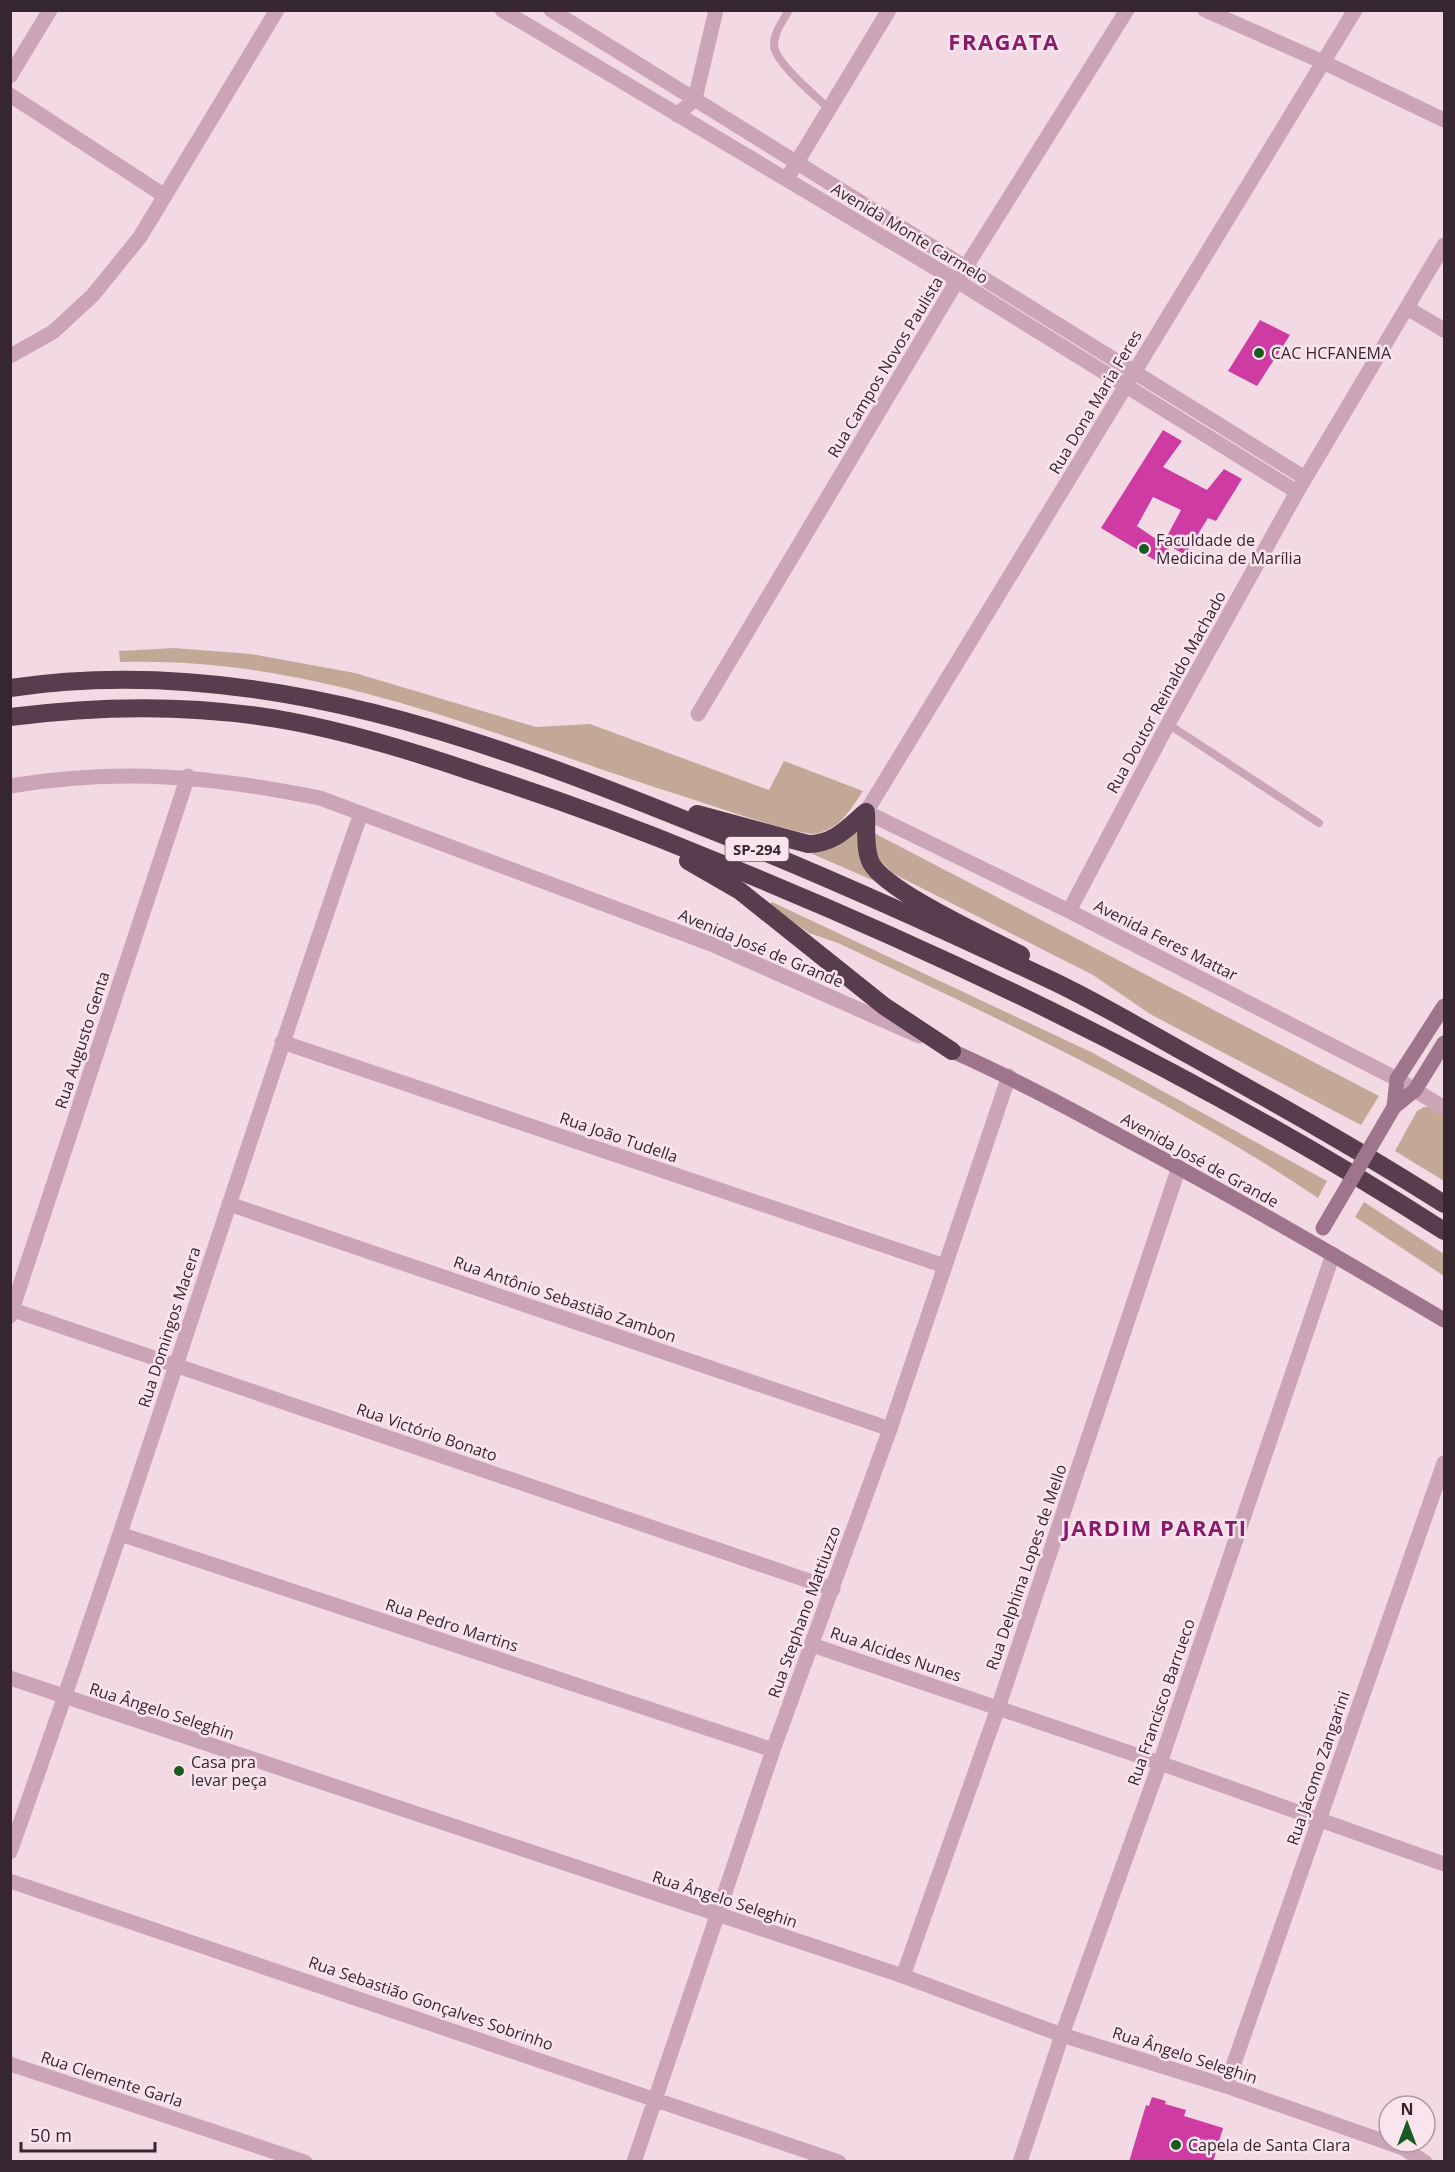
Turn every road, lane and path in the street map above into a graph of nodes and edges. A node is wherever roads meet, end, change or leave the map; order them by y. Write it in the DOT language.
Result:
graph roads {
  1 [pos="50,10"];
  2 [pos="277,10"];
  3 [pos="502,10"];
  4 [pos="551,10"];
  5 [pos="716,10"];
  6 [pos="789,10"];
  7 [pos="889,10"];
  8 [pos="1127,10"];
  9 [pos="1205,10"];
  10 [pos="1355,10"];
  11 [pos="1323,62"];
  12 [pos="10,76"];
  13 [pos="10,95"];
  14 [pos="695,99"];
  15 [pos="830,109"];
  16 [pos="677,116"];
  17 [pos="1444,120"];
  18 [pos="795,164"];
  19 [pos="786,180"];
  20 [pos="165,196"];
  21 [pos="1444,245"];
  22 [pos="961,275"];
  23 [pos="1407,308"];
  24 [pos="1444,330"];
  25 [pos="10,356"];
  26 [pos="1134,373"];
  27 [pos="1125,387"];
  28 [pos="1305,478"];
  29 [pos="1296,492"];
  30 [pos="10,688"];
  31 [pos="698,714"];
  32 [pos="10,717"];
  33 [pos="1168,724"];
  34 [pos="188,776"];
  35 [pos="10,786"];
  36 [pos="619,793"];
  37 [pos="866,812"];
  38 [pos="361,813"];
  39 [pos="596,813"];
  40 [pos="1319,823"];
  41 [pos="1069,911"];
  42 [pos="1061,985"];
  43 [pos="1444,1006"];
  44 [pos="282,1042"];
  45 [pos="1444,1043"];
  46 [pos="952,1051"];
  47 [pos="1009,1076"];
  48 [pos="1397,1079"];
  49 [pos="1415,1090"];
  50 [pos="1394,1107"];
  51 [pos="1444,1108"];
  52 [pos="1179,1167"];
  53 [pos="229,1204"];
  54 [pos="1444,1204"];
  55 [pos="1444,1231"];
  56 [pos="1314,1244"];
  57 [pos="1333,1254"];
  58 [pos="945,1266"];
  59 [pos="11,1312"];
  60 [pos="1444,1320"];
  61 [pos="174,1366"];
  62 [pos="890,1429"];
  63 [pos="1444,1463"];
  64 [pos="120,1534"];
  65 [pos="833,1589"];
  66 [pos="812,1645"];
  67 [pos="10,1678"];
  68 [pos="65,1698"];
  69 [pos="998,1708"];
  70 [pos="773,1750"];
  71 [pos="1160,1763"];
  72 [pos="1318,1820"];
  73 [pos="10,1852"];
  74 [pos="1444,1864"];
  75 [pos="10,1881"];
  76 [pos="717,1916"];
  77 [pos="903,1976"];
  78 [pos="1062,2035"];
  79 [pos="10,2064"];
  80 [pos="1226,2086"];
  81 [pos="654,2097"];
  82 [pos="305,2162"];
  83 [pos="634,2162"];
  84 [pos="840,2162"];
  85 [pos="1020,2162"];
  86 [pos="1425,2162"];
  1 -- 12 [label="street"];
  2 -- 20 [label="street"];
  3 -- 16 [label="street, Avenida Monte Carmelo"];
  4 -- 14 [label="street, Avenida Monte Carmelo"];
  5 -- 14 [label="street"];
  6 -- 15 [label="lane"];
  7 -- 15 [label="street"];
  8 -- 22 [label="street, Rua Campos Novos Paulista"];
  9 -- 11 [label="street"];
  10 -- 11 [label="street, Rua Dona Maria Feres"];
  11 -- 17 [label="street"];
  11 -- 26 [label="street, Rua Dona Maria Feres"];
  13 -- 20 [label="street"];
  14 -- 16 [label="street"];
  14 -- 18 [label="street, Avenida Monte Carmelo"];
  15 -- 18 [label="street"];
  16 -- 19 [label="street, Avenida Monte Carmelo"];
  18 -- 19 [label="street"];
  18 -- 22 [label="street, Avenida Monte Carmelo"];
  19 -- 22 [label="street, Avenida Monte Carmelo"];
  20 -- 25 [label="street"];
  21 -- 23 [label="street, Rua Doutor Reinaldo Machado"];
  22 -- 26 [label="street, Avenida Monte Carmelo"];
  22 -- 27 [label="street, Avenida Monte Carmelo"];
  22 -- 31 [label="street, Rua Campos Novos Paulista"];
  23 -- 24 [label="street"];
  23 -- 28 [label="street, Rua Doutor Reinaldo Machado"];
  26 -- 27 [label="street, Rua Dona Maria Feres"];
  26 -- 28 [label="street, Avenida Monte Carmelo"];
  27 -- 29 [label="street, Avenida Monte Carmelo"];
  27 -- 37 [label="street, Rua Dona Maria Feres"];
  28 -- 29 [label="street, Rua Doutor Reinaldo Machado"];
  29 -- 33 [label="street, Rua Doutor Reinaldo Machado"];
  30 -- 36 [label="highway, SP-294"];
  32 -- 39 [label="highway, SP-294"];
  33 -- 40 [label="lane"];
  33 -- 41 [label="street, Rua Doutor Reinaldo Machado"];
  34 -- 35 [label="street, Avenida José de Grande"];
  34 -- 38 [label="street, Avenida José de Grande"];
  34 -- 59 [label="street, Rua Augusto Genta"];
  36 -- 37 [label="highway"];
  36 -- 42 [label="highway, SP-294"];
  37 -- 41 [label="street, Avenida Feres Mattar"];
  37 -- 42 [label="highway"];
  38 -- 44 [label="street, Rua Domingos Macera"];
  38 -- 46 [label="street, Avenida José de Grande"];
  39 -- 46 [label="highway"];
  39 -- 55 [label="highway, SP-294"];
  41 -- 48 [label="street, Avenida Feres Mattar"];
  42 -- 54 [label="highway, SP-294"];
  43 -- 48 [label="main road"];
  44 -- 53 [label="street, Rua Domingos Macera"];
  44 -- 58 [label="street, Rua João Tudella"];
  45 -- 49 [label="main road"];
  46 -- 47 [label="main road, Avenida José de Grande"];
  47 -- 52 [label="main road, Avenida José de Grande"];
  47 -- 58 [label="street, Rua Stephano Mattiuzzo"];
  48 -- 49 [label="street, Avenida Feres Mattar"];
  48 -- 50 [label="main road"];
  49 -- 50 [label="main road"];
  49 -- 51 [label="street, Avenida Feres Mattar"];
  50 -- 56 [label="main road, bridge"];
  52 -- 56 [label="main road, Avenida José de Grande"];
  52 -- 69 [label="street, Rua Delphina Lopes de Mello"];
  53 -- 61 [label="street, Rua Domingos Macera"];
  53 -- 62 [label="street, Rua Antônio Sebastião Zambon"];
  56 -- 57 [label="main road, Avenida José de Grande"];
  57 -- 60 [label="main road, Avenida José de Grande"];
  57 -- 71 [label="street, Rua Francisco Barrueco"];
  58 -- 62 [label="street, Rua Stephano Mattiuzzo"];
  59 -- 61 [label="street, Rua Victório Bonato"];
  61 -- 64 [label="street, Rua Domingos Macera"];
  61 -- 65 [label="street, Rua Victório Bonato"];
  62 -- 65 [label="street, Rua Stephano Mattiuzzo"];
  63 -- 72 [label="street, Rua Jácomo Zangarini"];
  64 -- 68 [label="street, Rua Domingos Macera"];
  64 -- 70 [label="street, Rua Pedro Martins"];
  65 -- 66 [label="street, Rua Stephano Mattiuzzo"];
  66 -- 69 [label="street, Rua Alcides Nunes"];
  66 -- 70 [label="street, Rua Stephano Mattiuzzo"];
  67 -- 68 [label="street, Rua Ângelo Seleghin"];
  68 -- 73 [label="street, Rua Domingos Macera"];
  68 -- 76 [label="street, Rua Ângelo Seleghin"];
  69 -- 71 [label="street, Rua Alcides Nunes"];
  69 -- 77 [label="street, Rua Delphina Lopes de Mello"];
  70 -- 76 [label="street, Rua Stephano Mattiuzzo"];
  71 -- 72 [label="street, Rua Alcides Nunes"];
  71 -- 78 [label="street, Rua Francisco Barrueco"];
  72 -- 74 [label="street, Rua Alcides Nunes"];
  72 -- 80 [label="street, Rua Jácomo Zangarini"];
  75 -- 81 [label="street, Rua Sebastião Gonçalves Sobrinho"];
  76 -- 77 [label="street, Rua Ângelo Seleghin"];
  76 -- 81 [label="street, Rua Stephano Mattiuzzo"];
  77 -- 78 [label="street, Rua Ângelo Seleghin"];
  78 -- 80 [label="street, Rua Ângelo Seleghin"];
  78 -- 85 [label="street, Rua Francisco Barrueco"];
  79 -- 82 [label="street, Rua Clemente Garla"];
  80 -- 86 [label="street, Rua Ângelo Seleghin"];
  81 -- 83 [label="street, Rua Stephano Mattiuzzo"];
  81 -- 84 [label="street, Rua Sebastião Gonçalves Sobrinho"];
}
